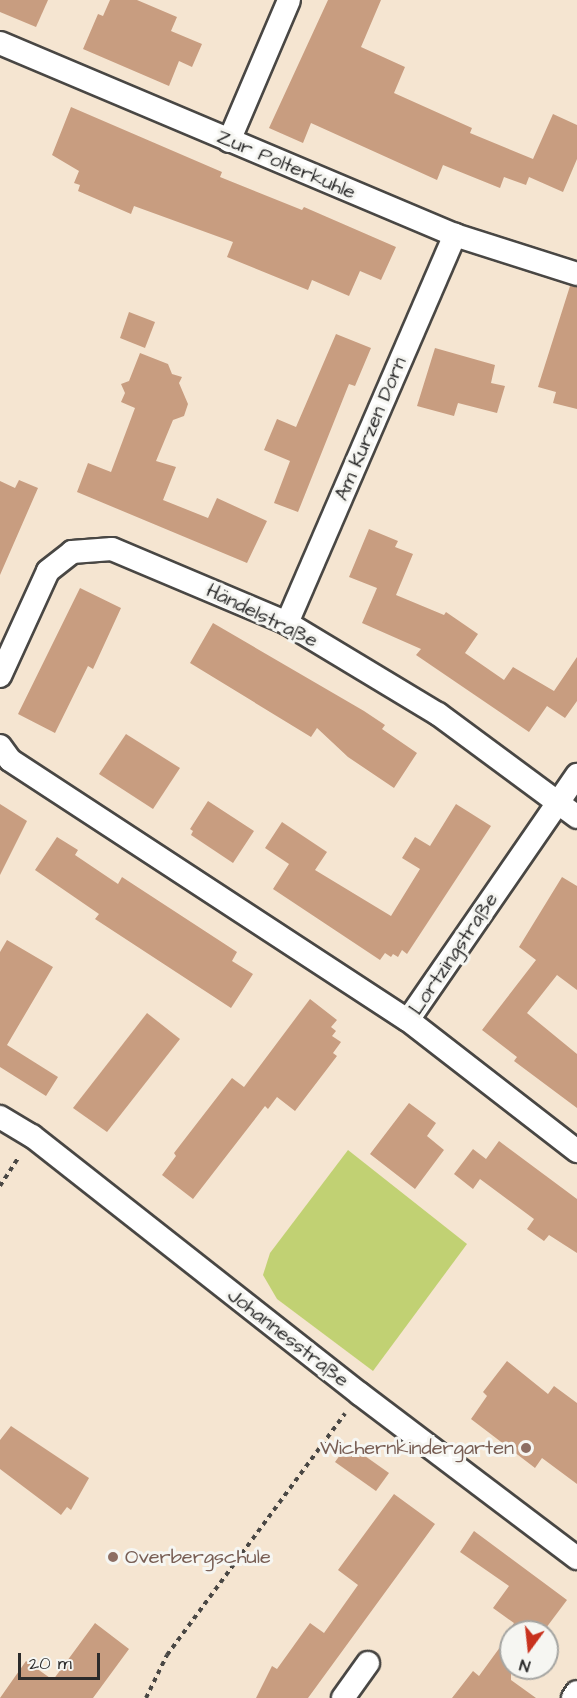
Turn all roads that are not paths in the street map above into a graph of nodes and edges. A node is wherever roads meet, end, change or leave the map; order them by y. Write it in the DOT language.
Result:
graph roads {
  1 [pos="289,0"];
  2 [pos="0,43"];
  3 [pos="229,141"];
  4 [pos="455,235"];
  5 [pos="575,268"];
  6 [pos="287,623"];
  7 [pos="0,676"];
  8 [pos="0,746"];
  9 [pos="577,775"];
  10 [pos="558,802"];
  11 [pos="577,817"];
  12 [pos="408,1020"];
  13 [pos="0,1118"];
  14 [pos="577,1151"];
  15 [pos="577,1558"];
  16 [pos="368,1663"];
  17 [pos="577,1692"];
  18 [pos="343,1698"];
  19 [pos="573,1698"];
  1 -- 3 [label="street"];
  2 -- 3 [label="street, Zur Polterkuhle"];
  3 -- 4 [label="street, Zur Polterkuhle"];
  4 -- 5 [label="street, Zur Polterkuhle"];
  4 -- 6 [label="street, Am Kurzen Dorn"];
  6 -- 7 [label="street, Händelstraße"];
  6 -- 10 [label="street, Händelstraße"];
  8 -- 12 [label="street"];
  9 -- 10 [label="street, Lortzingstraße"];
  10 -- 11 [label="street"];
  10 -- 12 [label="street, Lortzingstraße"];
  12 -- 14 [label="street, Lortzingstraße"];
  13 -- 15 [label="street, Johannesstraße"];
  16 -- 18 [label="street"];
  17 -- 19 [label="street"];
}
